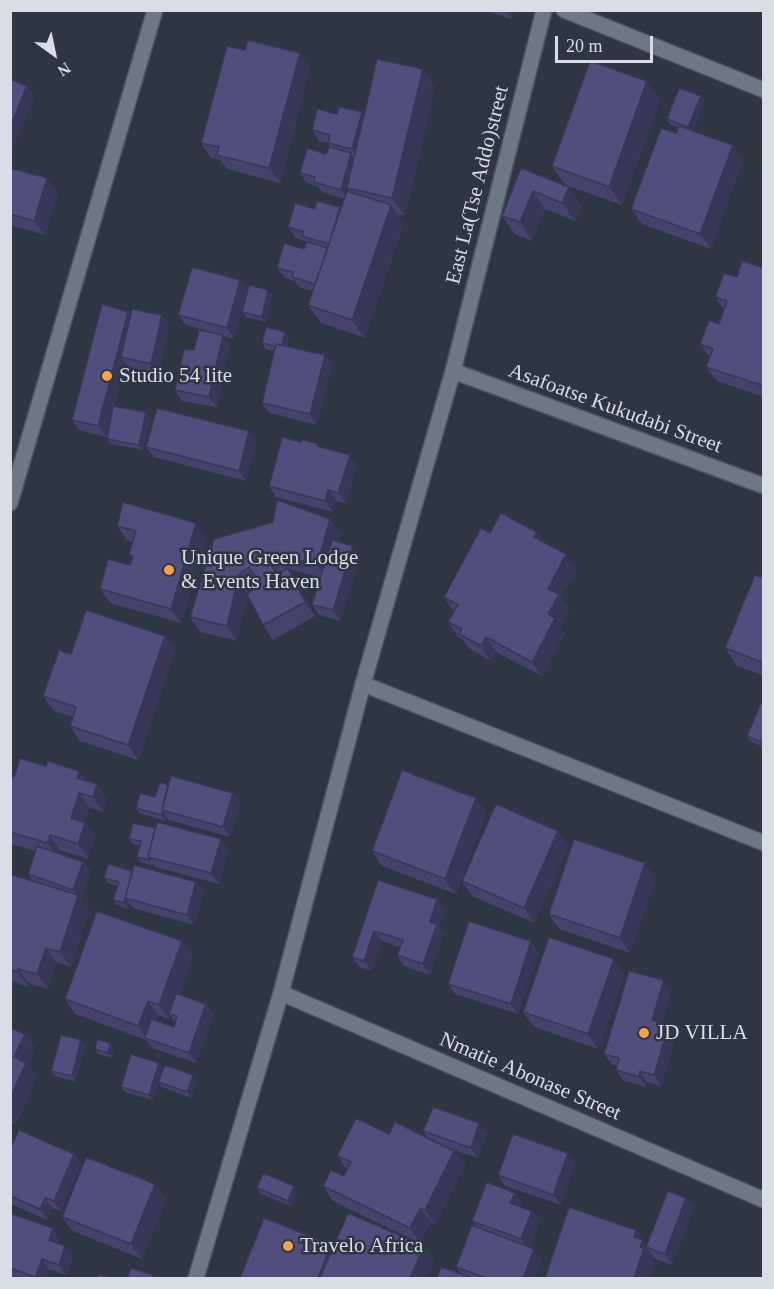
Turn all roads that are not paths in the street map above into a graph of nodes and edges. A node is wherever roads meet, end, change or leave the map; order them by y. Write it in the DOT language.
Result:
graph roads {
  1 [pos="155,10"];
  2 [pos="544,10"];
  3 [pos="564,10"];
  4 [pos="764,90"];
  5 [pos="453,370"];
  6 [pos="764,486"];
  7 [pos="10,503"];
  8 [pos="363,684"];
  9 [pos="764,843"];
  10 [pos="280,993"];
  11 [pos="764,1200"];
  12 [pos="196,1278"];
  1 -- 7 [label="street"];
  2 -- 5 [label="street, East La(Tse Addo)street"];
  3 -- 4 [label="street"];
  5 -- 6 [label="street, Asafoatse Kukudabi Street"];
  5 -- 8 [label="street, East La(Tse Addo)street"];
  8 -- 9 [label="street"];
  8 -- 10 [label="street, East La(Tse Addo)street"];
  10 -- 11 [label="street, Nmatie Abonase Street"];
  10 -- 12 [label="street, East La(Tse Addo)street"];
}
